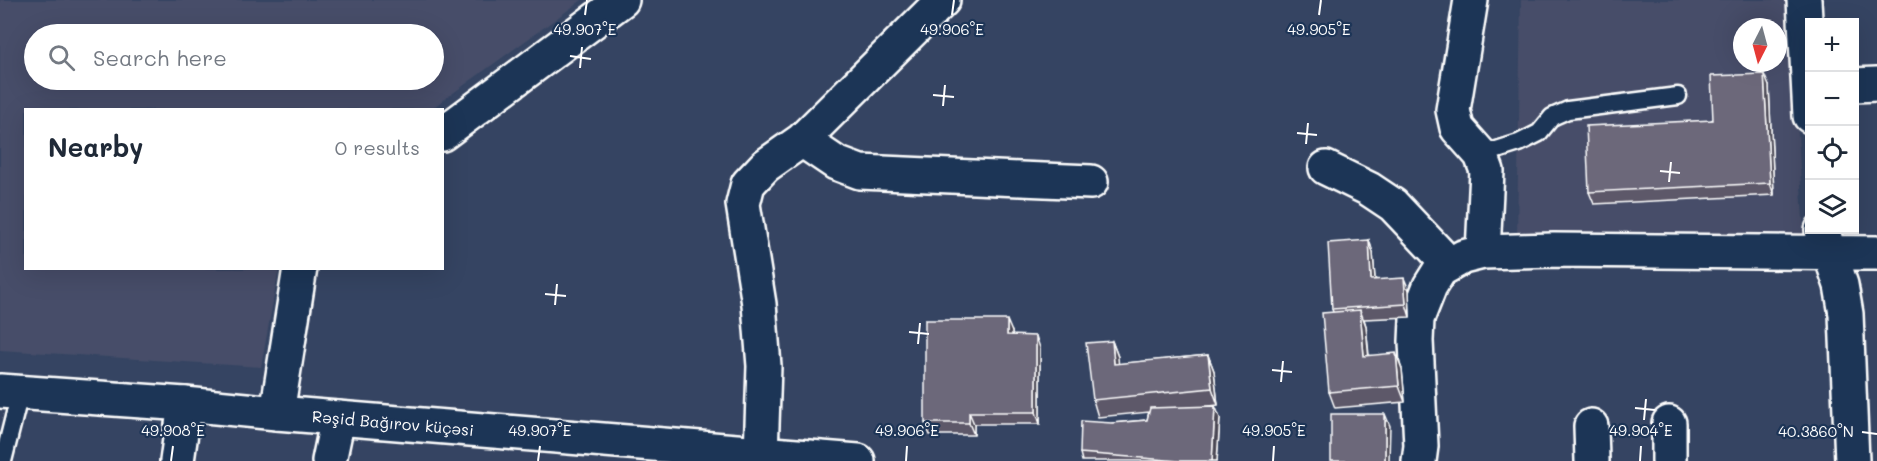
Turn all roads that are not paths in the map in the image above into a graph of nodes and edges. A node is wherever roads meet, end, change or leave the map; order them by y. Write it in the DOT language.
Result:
graph roads {
  1 [pos="622,0"];
  2 [pos="943,0"];
  3 [pos="1471,0"];
  4 [pos="1804,0"];
  5 [pos="1808,72"];
  6 [pos="1877,84"];
  7 [pos="1859,85"];
  8 [pos="1678,96"];
  9 [pos="444,133"];
  10 [pos="802,140"];
  11 [pos="1481,156"];
  12 [pos="1326,168"];
  13 [pos="1091,182"];
  14 [pos="1827,241"];
  15 [pos="1483,252"];
  16 [pos="1877,253"];
  17 [pos="1449,264"];
  18 [pos="300,270"];
  19 [pos="10,392"];
  20 [pos="185,404"];
  21 [pos="277,413"];
  22 [pos="338,418"];
  23 [pos="1669,423"];
  24 [pos="1591,426"];
  25 [pos="761,454"];
  26 [pos="800,459"];
  27 [pos="3,461"];
  28 [pos="177,461"];
  29 [pos="329,461"];
  30 [pos="858,461"];
  31 [pos="1419,461"];
  32 [pos="1592,461"];
  33 [pos="1669,461"];
  34 [pos="1852,461"];
  1 -- 9 [label="street"];
  2 -- 10 [label="street"];
  3 -- 11 [label="street"];
  4 -- 5 [label="street"];
  6 -- 7 [label="street"];
  8 -- 11 [label="lane"];
  10 -- 13 [label="street"];
  10 -- 25 [label="street"];
  11 -- 15 [label="street"];
  12 -- 17 [label="street"];
  14 -- 15 [label="street"];
  14 -- 16 [label="street"];
  14 -- 34 [label="street"];
  15 -- 17 [label="street"];
  17 -- 31 [label="street"];
  18 -- 21 [label="street"];
  19 -- 20 [label="street, Rəşid Bağırov küçəsi"];
  19 -- 27 [label="lane"];
  20 -- 21 [label="street, Rəşid Bağırov küçəsi"];
  20 -- 28 [label="street"];
  21 -- 22 [label="street, Rəşid Bağırov küçəsi"];
  22 -- 25 [label="street, Rəşid Bağırov küçəsi"];
  22 -- 29 [label="street"];
  23 -- 33 [label="street"];
  24 -- 32 [label="street"];
  25 -- 26 [label="street, Rəşid Bağırov küçəsi"];
  26 -- 30 [label="street, Rəşid Bağırov küçəsi"];
}
